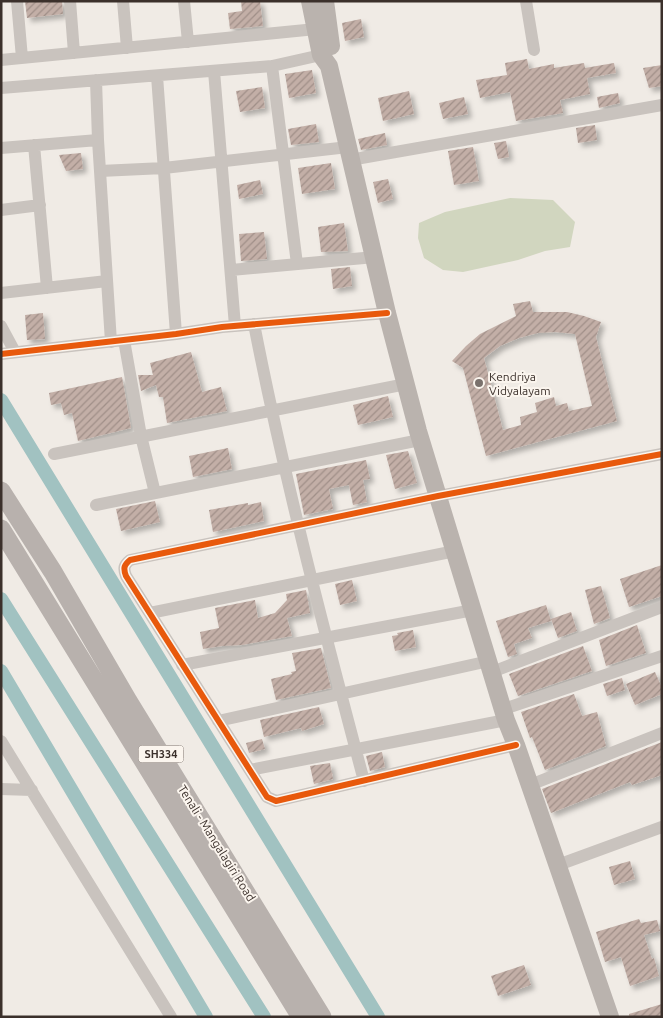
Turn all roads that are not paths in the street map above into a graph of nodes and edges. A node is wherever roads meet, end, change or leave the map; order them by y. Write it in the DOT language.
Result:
graph roads {
  1 [pos="17,1"];
  2 [pos="70,1"];
  3 [pos="123,1"];
  4 [pos="184,1"];
  5 [pos="310,1"];
  6 [pos="325,1"];
  7 [pos="526,1"];
  8 [pos="316,30"];
  9 [pos="188,42"];
  10 [pos="127,48"];
  11 [pos="534,50"];
  12 [pos="74,53"];
  13 [pos="22,58"];
  14 [pos="1,60"];
  15 [pos="325,61"];
  16 [pos="272,66"];
  17 [pos="214,70"];
  18 [pos="157,76"];
  19 [pos="96,80"];
  20 [pos="1,88"];
  21 [pos="662,106"];
  22 [pos="98,140"];
  23 [pos="34,145"];
  24 [pos="1,148"];
  25 [pos="349,154"];
  26 [pos="283,155"];
  27 [pos="222,162"];
  28 [pos="164,168"];
  29 [pos="100,171"];
  30 [pos="40,205"];
  31 [pos="1,210"];
  32 [pos="374,258"];
  33 [pos="297,264"];
  34 [pos="231,270"];
  35 [pos="107,281"];
  36 [pos="47,288"];
  37 [pos="1,292"];
  38 [pos="387,313"];
  39 [pos="254,324"];
  40 [pos="1,326"];
  41 [pos="235,326"];
  42 [pos="176,334"];
  43 [pos="118,341"];
  44 [pos="15,352"];
  45 [pos="1,354"];
  46 [pos="406,384"];
  47 [pos="271,411"];
  48 [pos="141,436"];
  49 [pos="420,440"];
  50 [pos="54,454"];
  51 [pos="662,454"];
  52 [pos="285,468"];
  53 [pos="1,491"];
  54 [pos="155,493"];
  55 [pos="438,496"];
  56 [pos="96,505"];
  57 [pos="299,524"];
  58 [pos="1,529"];
  59 [pos="454,551"];
  60 [pos="312,580"];
  61 [pos="662,607"];
  62 [pos="473,610"];
  63 [pos="150,613"];
  64 [pos="326,638"];
  65 [pos="662,656"];
  66 [pos="182,665"];
  67 [pos="490,667"];
  68 [pos="341,694"];
  69 [pos="505,715"];
  70 [pos="218,721"];
  71 [pos="662,733"];
  72 [pos="1,741"];
  73 [pos="516,745"];
  74 [pos="356,749"];
  75 [pos="250,770"];
  76 [pos="364,781"];
  77 [pos="530,785"];
  78 [pos="1,789"];
  79 [pos="32,790"];
  80 [pos="662,827"];
  81 [pos="558,865"];
  82 [pos="171,1017"];
  83 [pos="301,1017"];
  84 [pos="322,1017"];
  85 [pos="610,1017"];
  1 -- 13 [label="street"];
  2 -- 12 [label="street"];
  3 -- 10 [label="street"];
  4 -- 9 [label="street"];
  5 -- 8 [label="main road"];
  6 -- 15 [label="main road"];
  7 -- 11 [label="street"];
  8 -- 9 [label="street"];
  8 -- 15 [label="main road"];
  9 -- 10 [label="street"];
  10 -- 12 [label="street"];
  12 -- 13 [label="street"];
  13 -- 14 [label="street"];
  15 -- 16 [label="street"];
  15 -- 25 [label="main road"];
  16 -- 17 [label="street"];
  16 -- 26 [label="street"];
  17 -- 18 [label="street"];
  17 -- 27 [label="street"];
  18 -- 19 [label="street"];
  18 -- 28 [label="street"];
  19 -- 20 [label="street"];
  19 -- 22 [label="street"];
  21 -- 25 [label="street"];
  22 -- 23 [label="street"];
  22 -- 29 [label="street"];
  23 -- 24 [label="street"];
  23 -- 30 [label="street"];
  25 -- 26 [label="street"];
  25 -- 32 [label="main road"];
  26 -- 27 [label="street"];
  26 -- 33 [label="street"];
  27 -- 28 [label="street"];
  27 -- 34 [label="street"];
  28 -- 29 [label="street"];
  28 -- 42 [label="street"];
  29 -- 35 [label="street"];
  30 -- 31 [label="street"];
  30 -- 36 [label="street"];
  32 -- 33 [label="street"];
  32 -- 38 [label="main road"];
  33 -- 34 [label="street"];
  34 -- 41 [label="street"];
  35 -- 36 [label="street"];
  35 -- 43 [label="street"];
  36 -- 37 [label="street"];
  38 -- 39 [label="street"];
  38 -- 46 [label="main road"];
  39 -- 41 [label="street"];
  39 -- 47 [label="street"];
  40 -- 44 [label="street"];
  41 -- 42 [label="street"];
  42 -- 43 [label="street"];
  43 -- 44 [label="street"];
  43 -- 48 [label="street"];
  44 -- 45 [label="street"];
  46 -- 47 [label="street"];
  46 -- 49 [label="main road"];
  47 -- 48 [label="street"];
  47 -- 52 [label="street"];
  48 -- 50 [label="street"];
  48 -- 54 [label="street"];
  49 -- 52 [label="street"];
  49 -- 55 [label="main road"];
  51 -- 55 [label="street"];
  52 -- 54 [label="street"];
  52 -- 57 [label="street"];
  53 -- 84 [label="main road, Tenali - Mangalagiri Road / SH334"];
  54 -- 56 [label="street"];
  55 -- 57 [label="street"];
  55 -- 59 [label="main road"];
  57 -- 60 [label="street"];
  57 -- 63 [label="street"];
  58 -- 83 [label="main road, SH334"];
  59 -- 60 [label="street"];
  59 -- 62 [label="main road"];
  60 -- 63 [label="street"];
  60 -- 64 [label="street"];
  61 -- 67 [label="street"];
  62 -- 64 [label="street"];
  62 -- 67 [label="main road"];
  63 -- 66 [label="street"];
  64 -- 66 [label="street"];
  64 -- 68 [label="street"];
  65 -- 69 [label="street"];
  66 -- 70 [label="street"];
  67 -- 68 [label="street"];
  67 -- 69 [label="main road"];
  68 -- 70 [label="street"];
  68 -- 74 [label="street"];
  69 -- 73 [label="main road"];
  69 -- 74 [label="street"];
  70 -- 75 [label="street"];
  71 -- 77 [label="street"];
  72 -- 79 [label="street"];
  73 -- 76 [label="street"];
  73 -- 77 [label="main road"];
  74 -- 75 [label="street"];
  74 -- 76 [label="street"];
  75 -- 76 [label="street"];
  77 -- 81 [label="main road"];
  78 -- 79 [label="street"];
  79 -- 82 [label="street"];
  80 -- 81 [label="street"];
  81 -- 85 [label="main road"];
}
